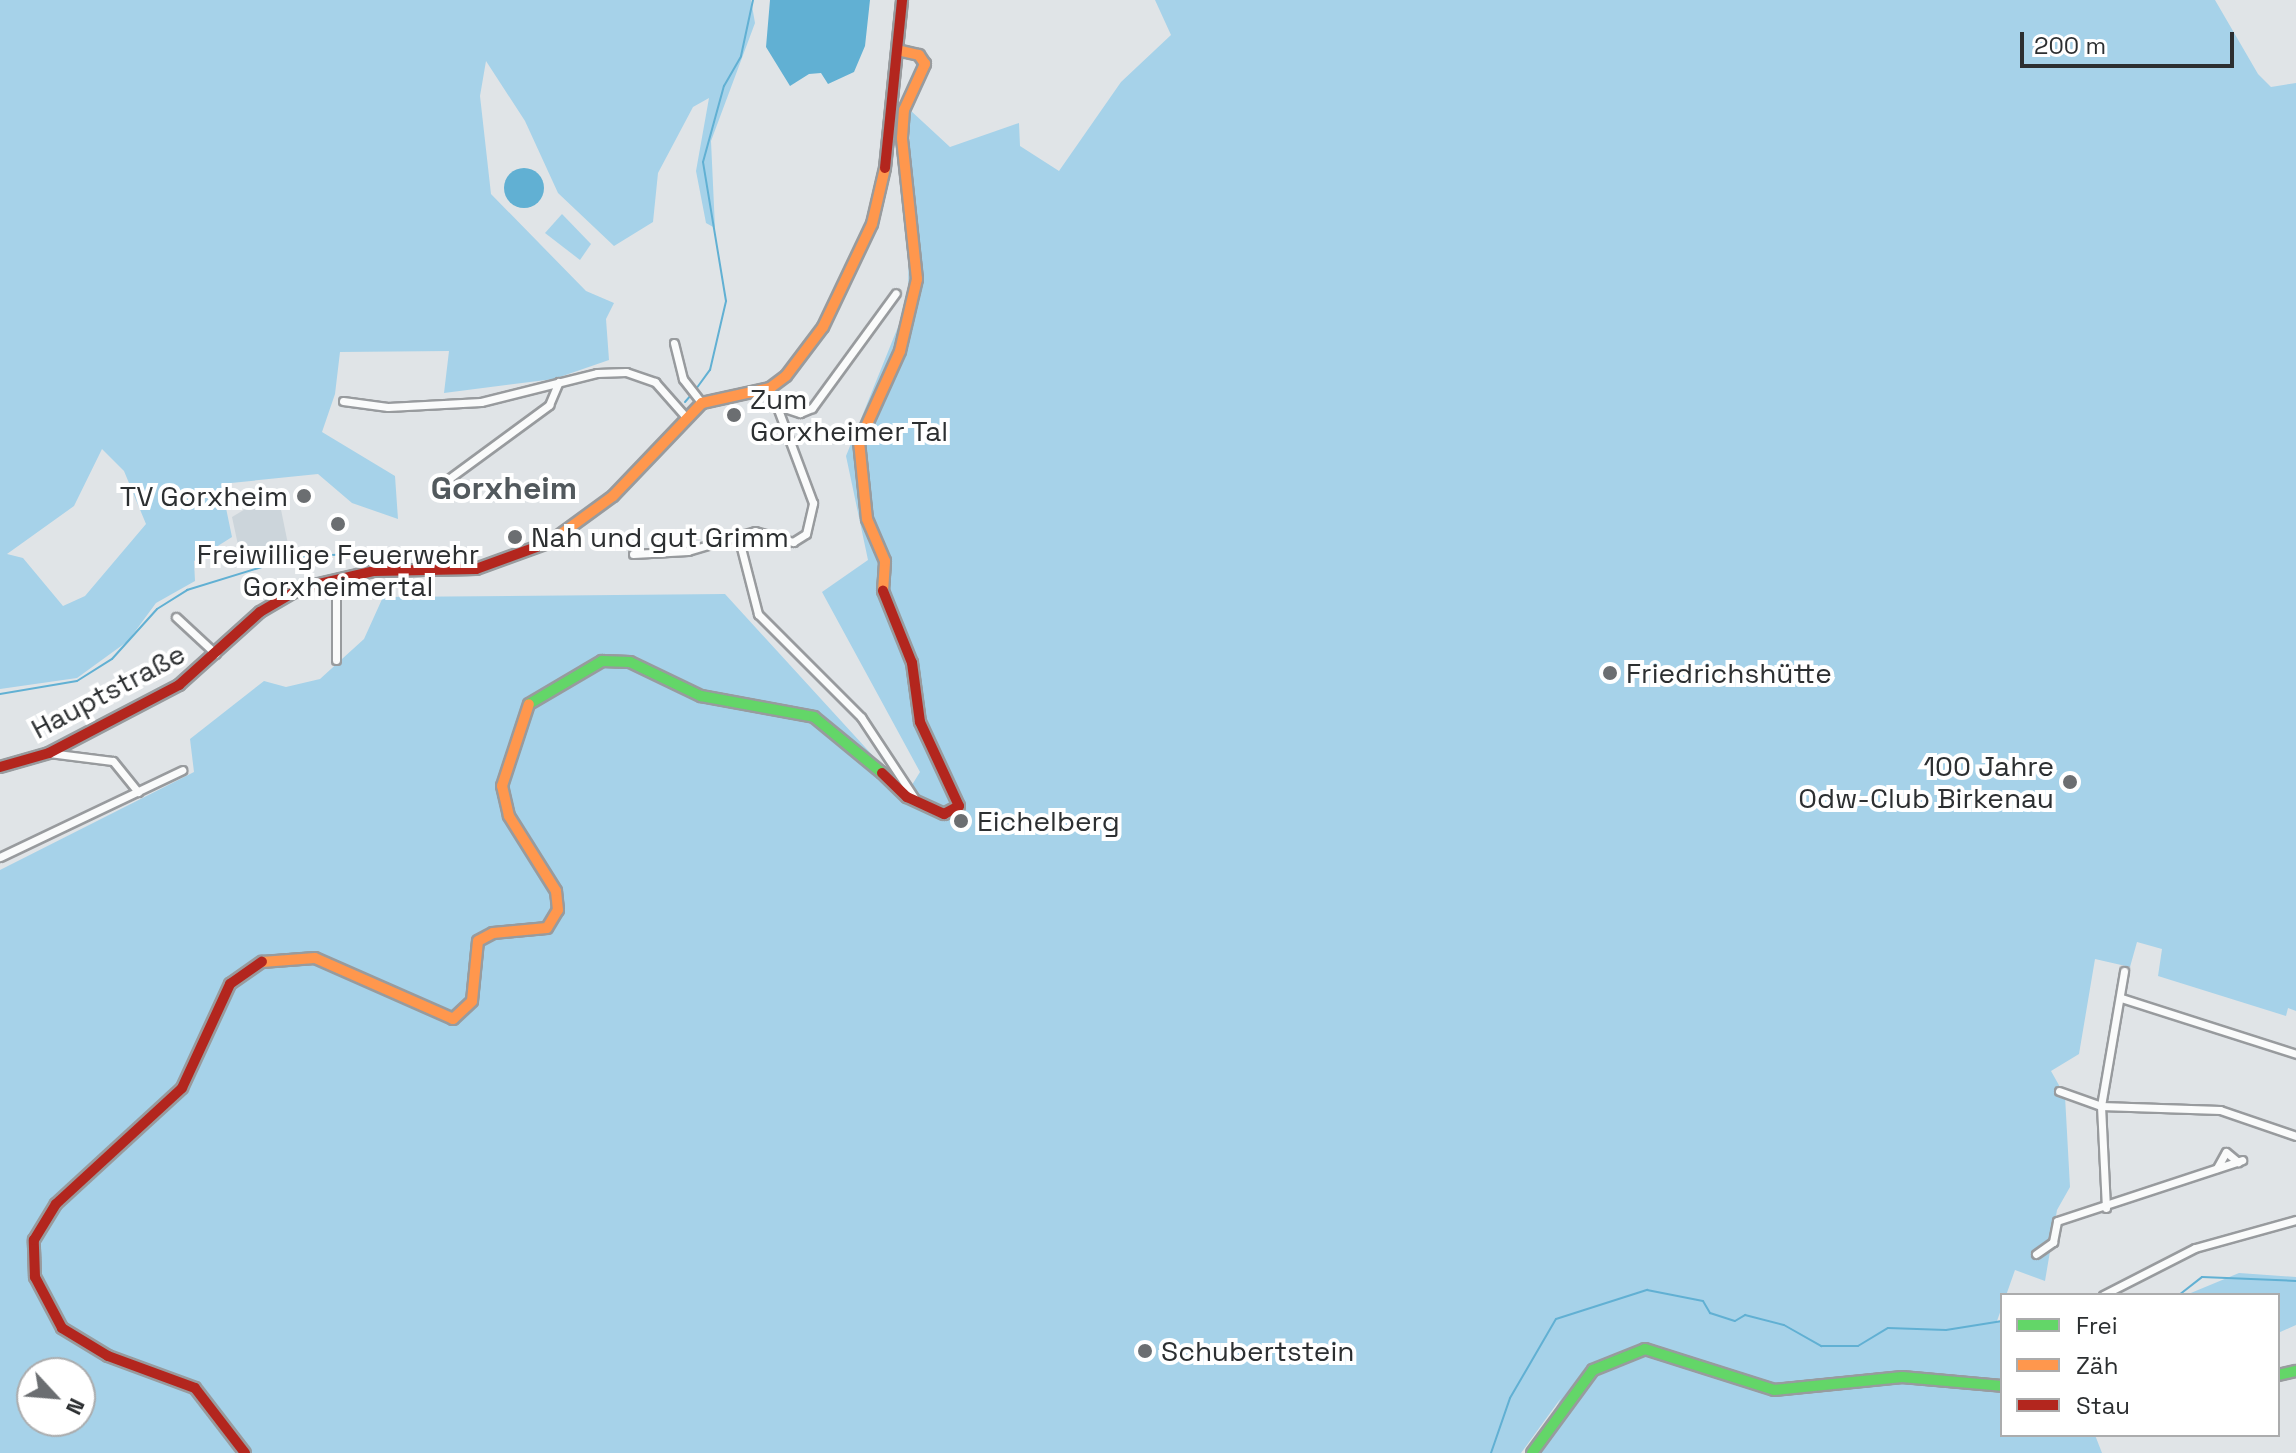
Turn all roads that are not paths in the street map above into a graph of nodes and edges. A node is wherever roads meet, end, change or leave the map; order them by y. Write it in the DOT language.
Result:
graph roads {
  1 [pos="902,0"];
  2 [pos="898,50"];
  3 [pos="896,293"];
  4 [pos="674,343"];
  5 [pos="559,382"];
  6 [pos="770,388"];
  7 [pos="695,397"];
  8 [pos="343,401"];
  9 [pos="778,406"];
  10 [pos="685,416"];
  11 [pos="443,483"];
  12 [pos="738,536"];
  13 [pos="633,554"];
  14 [pos="336,579"];
  15 [pos="176,617"];
  16 [pos="217,655"];
  17 [pos="336,660"];
  18 [pos="49,753"];
  19 [pos="0,767"];
  20 [pos="182,770"];
  21 [pos="138,792"];
  22 [pos="917,802"];
  23 [pos="0,857"];
  24 [pos="2124,971"];
  25 [pos="2121,998"];
  26 [pos="2296,1054"];
  27 [pos="2059,1091"];
  28 [pos="2101,1106"];
  29 [pos="2296,1136"];
  30 [pos="2217,1168"];
  31 [pos="2106,1208"];
  32 [pos="2296,1220"];
  33 [pos="2036,1254"];
  34 [pos="2107,1293"];
  35 [pos="2000,1386"];
  36 [pos="245,1453"];
  37 [pos="1532,1453"];
  1 -- 2 [label="street"];
  2 -- 6 [label="street"];
  2 -- 22 [label="street"];
  3 -- 9 [label="street"];
  4 -- 7 [label="street"];
  5 -- 8 [label="street"];
  5 -- 10 [label="street"];
  5 -- 11 [label="street"];
  6 -- 7 [label="street, Hauptstraße"];
  6 -- 9 [label="street"];
  7 -- 10 [label="street, Hauptstraße"];
  9 -- 12 [label="street"];
  10 -- 14 [label="street, Hauptstraße"];
  12 -- 13 [label="street"];
  12 -- 22 [label="street"];
  14 -- 16 [label="street, Hauptstraße"];
  14 -- 17 [label="street"];
  15 -- 16 [label="street"];
  16 -- 18 [label="street, Hauptstraße"];
  18 -- 19 [label="street, Hauptstraße"];
  18 -- 21 [label="street"];
  20 -- 21 [label="street"];
  21 -- 23 [label="street"];
  22 -- 36 [label="street"];
  24 -- 25 [label="street"];
  25 -- 26 [label="street"];
  25 -- 28 [label="street"];
  27 -- 28 [label="street"];
  28 -- 29 [label="street"];
  28 -- 31 [label="street"];
  30 -- 30 [label="street"];
  30 -- 31 [label="street"];
  31 -- 33 [label="street"];
  32 -- 34 [label="street"];
  35 -- 37 [label="street"];
}
